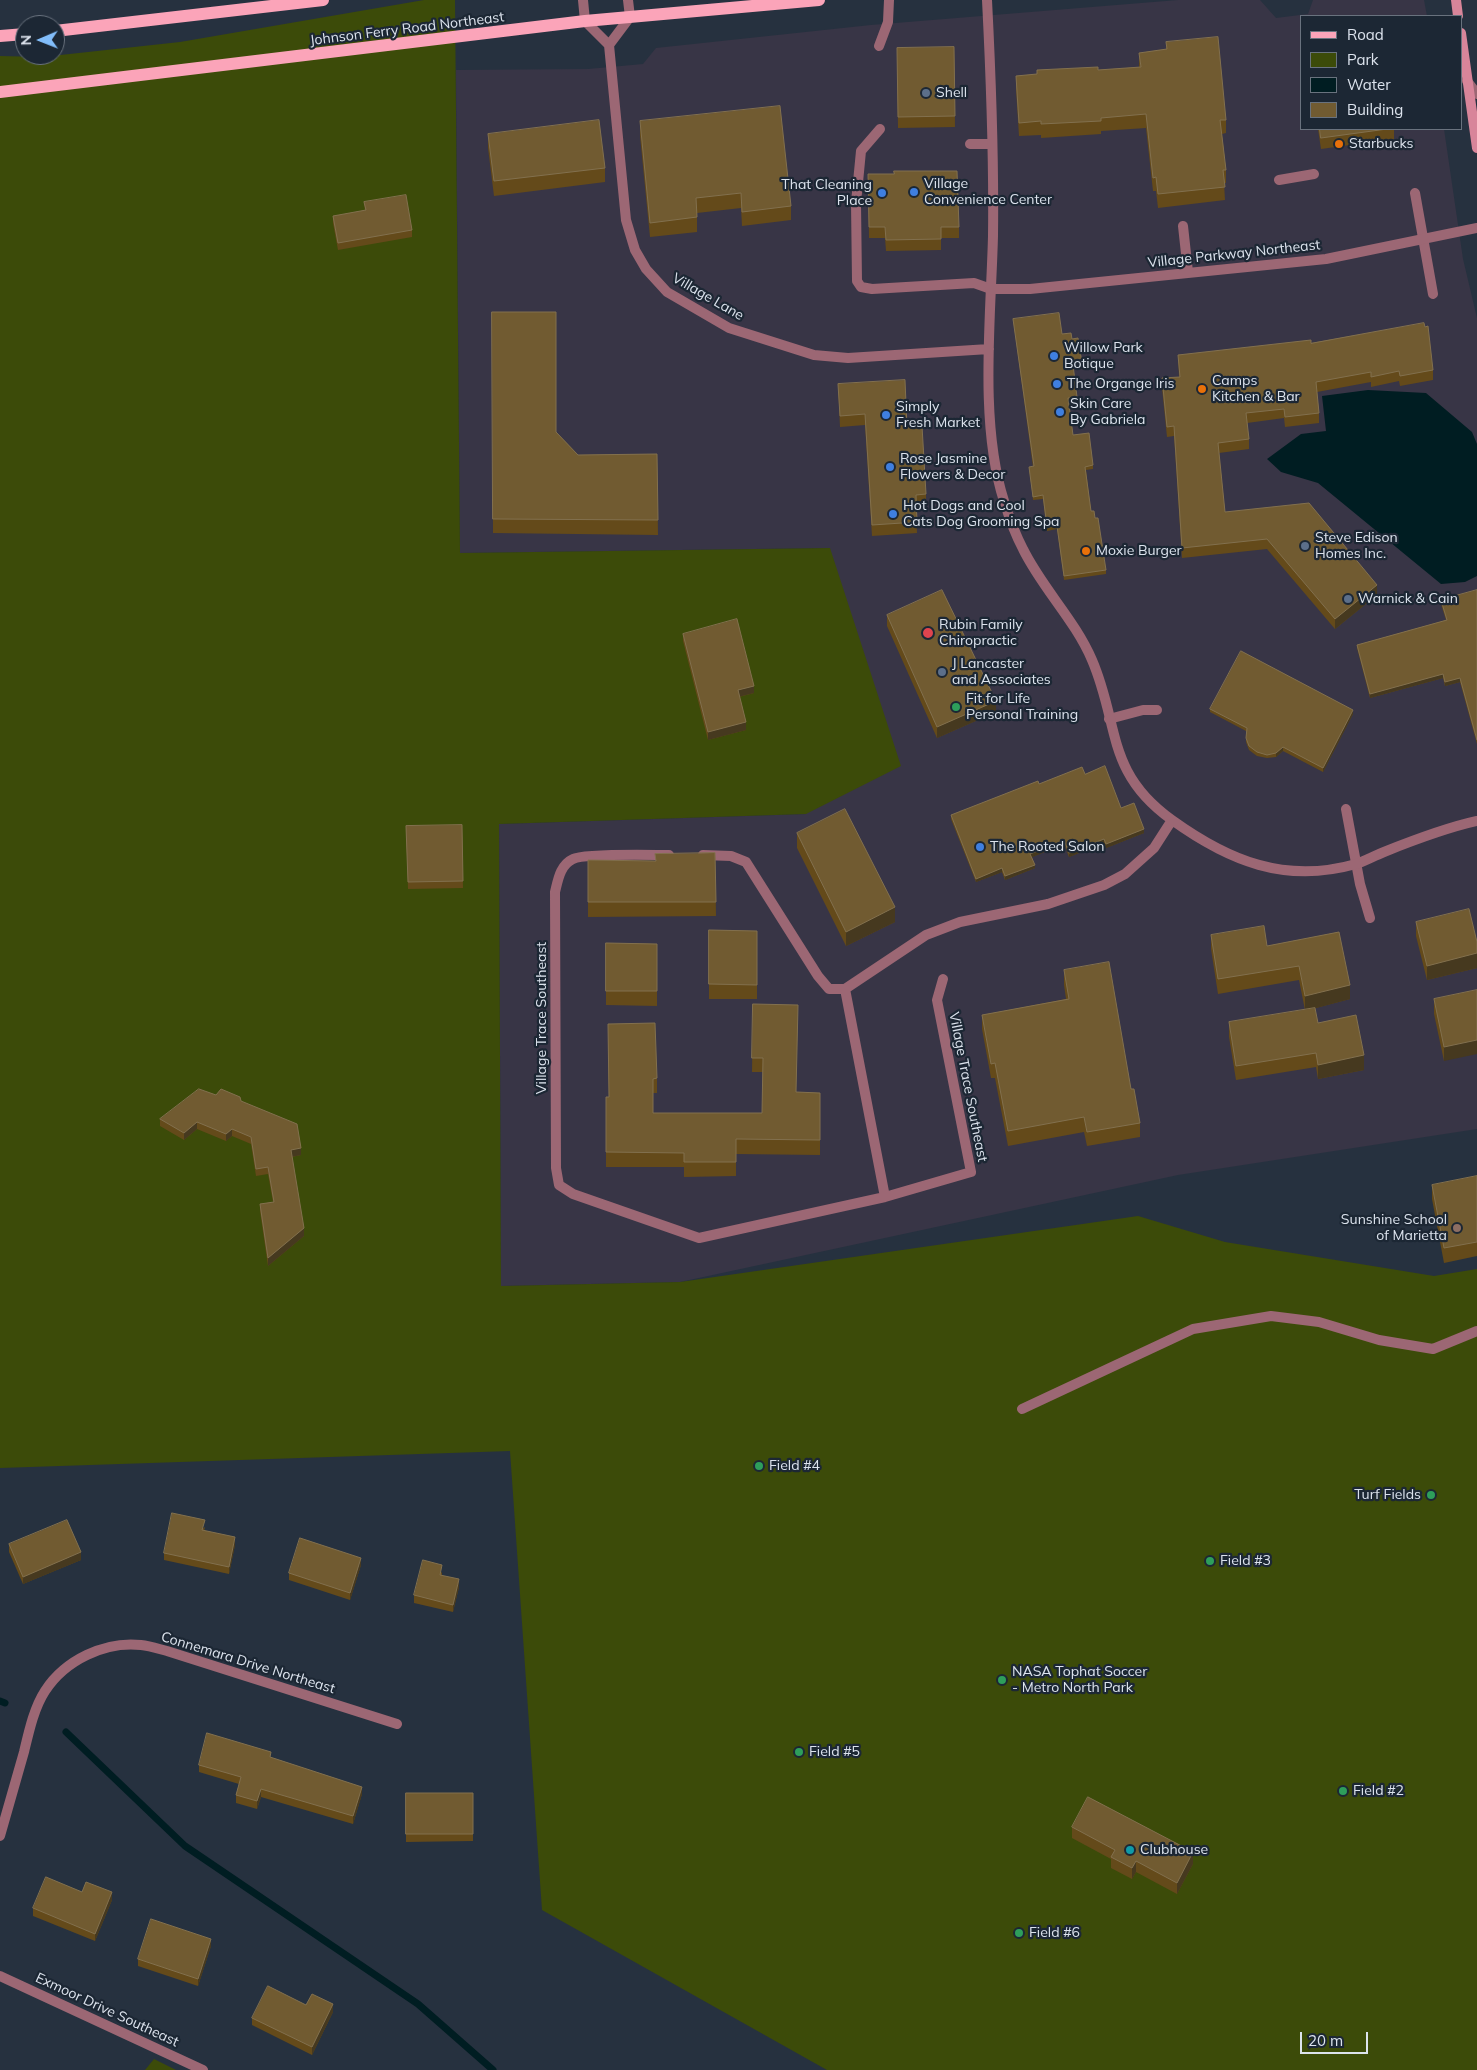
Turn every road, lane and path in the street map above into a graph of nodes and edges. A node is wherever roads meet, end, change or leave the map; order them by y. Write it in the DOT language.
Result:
graph roads {
  1 [pos="323,0"];
  2 [pos="582,0"];
  3 [pos="628,0"];
  4 [pos="819,0"];
  5 [pos="889,0"];
  6 [pos="987,0"];
  7 [pos="1456,0"];
  8 [pos="1458,15"];
  9 [pos="630,17"];
  10 [pos="585,22"];
  11 [pos="65,30"];
  12 [pos="15,35"];
  13 [pos="0,36"];
  14 [pos="1462,41"];
  15 [pos="609,45"];
  16 [pos="879,46"];
  17 [pos="1467,81"];
  18 [pos="0,92"];
  19 [pos="1477,94"];
  20 [pos="880,129"];
  21 [pos="970,144"];
  22 [pos="991,144"];
  23 [pos="1477,148"];
  24 [pos="1314,174"];
  25 [pos="1279,180"];
  26 [pos="1415,193"];
  27 [pos="1184,226"];
  28 [pos="1477,228"];
  29 [pos="1422,240"];
  30 [pos="1188,272"];
  31 [pos="991,289"];
  32 [pos="1433,294"];
  33 [pos="989,349"];
  34 [pos="1157,710"];
  35 [pos="1108,719"];
  36 [pos="1346,809"];
  37 [pos="1172,820"];
  38 [pos="1477,820"];
  39 [pos="1356,864"];
  40 [pos="1370,918"];
  41 [pos="943,979"];
  42 [pos="845,989"];
  43 [pos="886,1196"];
  44 [pos="1477,1331"];
  45 [pos="1022,1409"];
  46 [pos="397,1724"];
  47 [pos="0,1836"];
  48 [pos="0,1976"];
  49 [pos="203,2070"];
  1 -- 11 [label="main road"];
  2 -- 10 [label="street"];
  3 -- 9 [label="street"];
  4 -- 9 [label="main road, Johnson Ferry Road Northeast"];
  5 -- 16 [label="street"];
  6 -- 22 [label="street"];
  7 -- 8 [label="street"];
  9 -- 10 [label="main road, Johnson Ferry Road Northeast"];
  9 -- 15 [label="street"];
  10 -- 15 [label="street"];
  10 -- 18 [label="main road, Johnson Ferry Road Northeast"];
  12 -- 13 [label="main road"];
  14 -- 17 [label="street"];
  15 -- 33 [label="street, Village Lane"];
  17 -- 19 [label="street"];
  17 -- 23 [label="street"];
  20 -- 31 [label="street, Village Parkway Northeast"];
  21 -- 22 [label="street"];
  22 -- 31 [label="street"];
  24 -- 25 [label="street"];
  26 -- 29 [label="street"];
  27 -- 30 [label="street"];
  28 -- 29 [label="street, Village Parkway Northeast"];
  29 -- 30 [label="street, Village Parkway Northeast"];
  29 -- 32 [label="street"];
  30 -- 31 [label="street, Village Parkway Northeast"];
  31 -- 33 [label="street"];
  33 -- 35 [label="street"];
  34 -- 35 [label="street"];
  35 -- 37 [label="street"];
  36 -- 39 [label="street"];
  37 -- 39 [label="street"];
  37 -- 42 [label="street"];
  38 -- 39 [label="street"];
  39 -- 40 [label="street"];
  41 -- 43 [label="street, Village Trace Southeast"];
  42 -- 43 [label="street"];
  42 -- 43 [label="street, Village Trace Southeast"];
  44 -- 45 [label="street"];
  46 -- 47 [label="street, Connemara Drive Northeast"];
  48 -- 49 [label="street, Exmoor Drive Southeast"];
}
